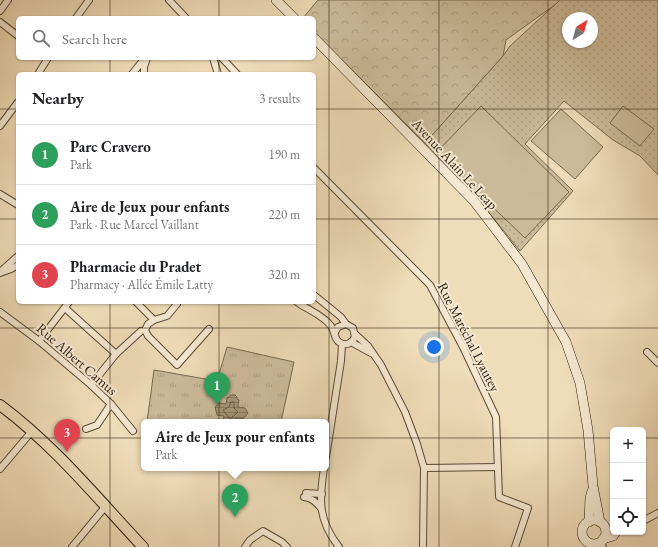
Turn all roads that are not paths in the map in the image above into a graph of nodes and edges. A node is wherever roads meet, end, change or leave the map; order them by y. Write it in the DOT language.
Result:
graph roads {
  1 [pos="8,0"];
  2 [pos="89,0"];
  3 [pos="169,0"];
  4 [pos="276,0"];
  5 [pos="0,11"];
  6 [pos="181,12"];
  7 [pos="77,16"];
  8 [pos="178,16"];
  9 [pos="184,16"];
  10 [pos="292,16"];
  11 [pos="0,22"];
  12 [pos="16,34"];
  13 [pos="316,40"];
  14 [pos="47,60"];
  15 [pos="144,60"];
  16 [pos="146,60"];
  17 [pos="214,60"];
  18 [pos="224,60"];
  19 [pos="39,72"];
  20 [pos="134,72"];
  21 [pos="144,72"];
  22 [pos="217,72"];
  23 [pos="235,72"];
  24 [pos="16,105"];
  25 [pos="0,126"];
  26 [pos="316,170"];
  27 [pos="0,194"];
  28 [pos="16,204"];
  29 [pos="16,258"];
  30 [pos="16,266"];
  31 [pos="0,272"];
  32 [pos="316,296"];
  33 [pos="66,304"];
  34 [pos="138,304"];
  35 [pos="177,304"];
  36 [pos="300,304"];
  37 [pos="0,312"];
  38 [pos="154,320"];
  39 [pos="346,324"];
  40 [pos="209,329"];
  41 [pos="143,330"];
  42 [pos="335,332"];
  43 [pos="355,334"];
  44 [pos="39,341"];
  45 [pos="351,342"];
  46 [pos="342,344"];
  47 [pos="648,352"];
  48 [pos="116,354"];
  49 [pos="376,356"];
  50 [pos="658,363"];
  51 [pos="91,384"];
  52 [pos="111,404"];
  53 [pos="0,405"];
  54 [pos="86,429"];
  55 [pos="32,430"];
  56 [pos="133,431"];
  57 [pos="329,436"];
  58 [pos="498,467"];
  59 [pos="424,468"];
  60 [pos="0,469"];
  61 [pos="324,471"];
  62 [pos="593,486"];
  63 [pos="322,494"];
  64 [pos="105,507"];
  65 [pos="321,508"];
  66 [pos="658,513"];
  67 [pos="646,519"];
  68 [pos="589,522"];
  69 [pos="601,523"];
  70 [pos="610,524"];
  71 [pos="614,535"];
  72 [pos="593,543"];
  73 [pos="72,547"];
  74 [pos="143,547"];
  75 [pos="245,547"];
  76 [pos="287,547"];
  77 [pos="339,547"];
  78 [pos="423,547"];
  79 [pos="515,547"];
  1 -- 5 [label="street"];
  2 -- 7 [label="street"];
  3 -- 6 [label="street"];
  4 -- 10 [label="street"];
  6 -- 8 [label="street"];
  6 -- 9 [label="street"];
  11 -- 12 [label="street"];
  13 -- 62 [label="street, Avenue Alain Le Leap"];
  14 -- 19 [label="street"];
  15 -- 20 [label="street"];
  16 -- 21 [label="street"];
  17 -- 22 [label="street"];
  18 -- 23 [label="street"];
  24 -- 25 [label="street"];
  26 -- 58 [label="street, Rue Maréchal Lyautey"];
  27 -- 28 [label="street"];
  29 -- 31 [label="street"];
  30 -- 31 [label="street"];
  32 -- 39 [label="street"];
  33 -- 44 [label="street"];
  33 -- 48 [label="street"];
  34 -- 38 [label="street"];
  35 -- 38 [label="street"];
  36 -- 42 [label="street"];
  37 -- 44 [label="street, Rue Albert Camus"];
  38 -- 41 [label="street"];
  39 -- 42 [label="street"];
  39 -- 43 [label="street"];
  40 -- 41 [label="street"];
  41 -- 48 [label="street"];
  42 -- 46 [label="street"];
  43 -- 45 [label="street"];
  43 -- 49 [label="street"];
  44 -- 51 [label="street, Rue Albert Camus"];
  45 -- 46 [label="street"];
  45 -- 49 [label="street"];
  46 -- 57 [label="street"];
  47 -- 50 [label="street"];
  48 -- 51 [label="street"];
  49 -- 59 [label="street"];
  51 -- 52 [label="street, Rue Albert Camus"];
  52 -- 54 [label="street"];
  52 -- 56 [label="street, Rue Albert Camus"];
  53 -- 55 [label="main road"];
  55 -- 60 [label="street"];
  55 -- 64 [label="main road"];
  58 -- 59 [label="street"];
  58 -- 79 [label="street, Rue Maréchal Lyautey"];
  59 -- 78 [label="street"];
  61 -- 63 [label="street"];
  62 -- 68 [label="street, Avenue Alain Le Leap"];
  62 -- 69 [label="street, Avenue Alain Le Leap"];
  63 -- 65 [label="street"];
  63 -- 65 [label="street"];
  64 -- 73 [label="street"];
  64 -- 74 [label="main road"];
  65 -- 77 [label="street"];
  66 -- 67 [label="street"];
  68 -- 69 [label="street"];
  68 -- 72 [label="street"];
  69 -- 70 [label="street"];
  69 -- 72 [label="street"];
  71 -- 72 [label="street"];
  75 -- 76 [label="street"];
}
